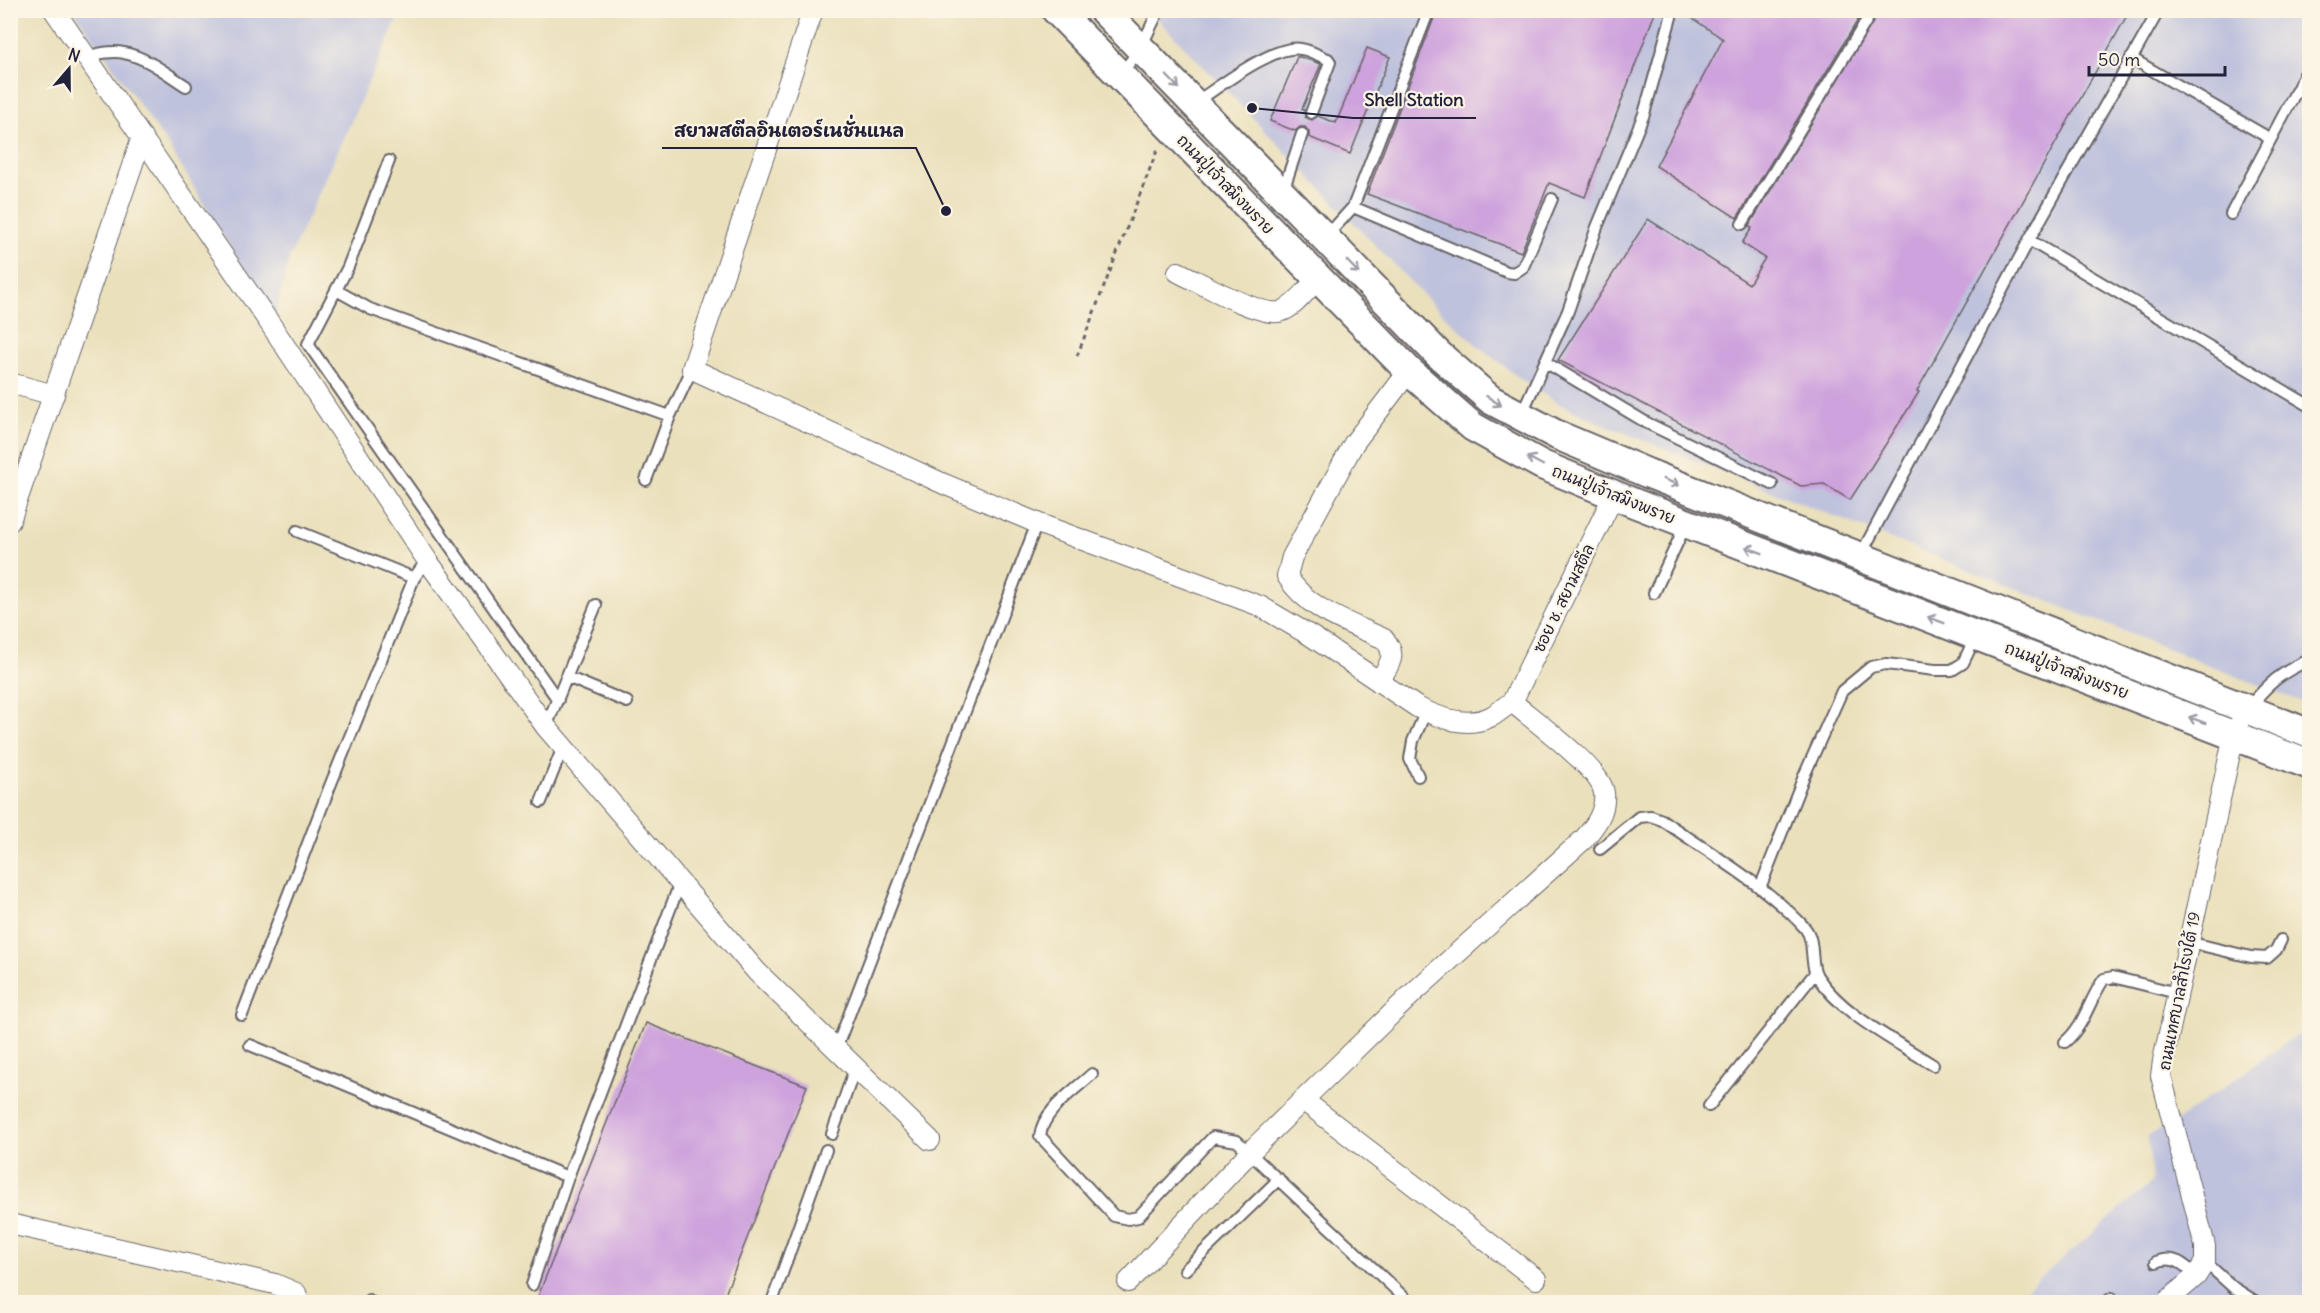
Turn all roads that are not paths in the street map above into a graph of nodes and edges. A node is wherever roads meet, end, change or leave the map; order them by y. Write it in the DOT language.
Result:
graph roads {
  1 [pos="54,10"];
  2 [pos="813,10"];
  3 [pos="1056,10"];
  4 [pos="1102,10"];
  5 [pos="1159,10"];
  6 [pos="1429,10"];
  7 [pos="1673,10"];
  8 [pos="1874,10"];
  9 [pos="2159,10"];
  10 [pos="1140,49"];
  11 [pos="87,56"];
  12 [pos="2131,58"];
  13 [pos="2310,65"];
  14 [pos="1120,75"];
  15 [pos="186,86"];
  16 [pos="1194,104"];
  17 [pos="1311,113"];
  18 [pos="1302,134"];
  19 [pos="142,137"];
  20 [pos="2270,138"];
  21 [pos="389,161"];
  22 [pos="1281,194"];
  23 [pos="1552,199"];
  24 [pos="1353,207"];
  25 [pos="2230,214"];
  26 [pos="1742,224"];
  27 [pos="1325,238"];
  28 [pos="2029,240"];
  29 [pos="1178,272"];
  30 [pos="1318,278"];
  31 [pos="336,290"];
  32 [pos="1545,362"];
  33 [pos="692,369"];
  34 [pos="1409,371"];
  35 [pos="10,383"];
  36 [pos="54,395"];
  37 [pos="2310,406"];
  38 [pos="670,416"];
  39 [pos="1521,416"];
  40 [pos="646,480"];
  41 [pos="1772,484"];
  42 [pos="1614,495"];
  43 [pos="10,521"];
  44 [pos="1038,523"];
  45 [pos="1686,524"];
  46 [pos="297,531"];
  47 [pos="1859,557"];
  48 [pos="427,560"];
  49 [pos="414,578"];
  50 [pos="1654,593"];
  51 [pos="596,605"];
  52 [pos="1976,635"];
  53 [pos="2310,660"];
  54 [pos="567,677"];
  55 [pos="1379,682"];
  56 [pos="558,700"];
  57 [pos="627,702"];
  58 [pos="1512,702"];
  59 [pos="2247,709"];
  60 [pos="1426,711"];
  61 [pos="546,727"];
  62 [pos="2310,734"];
  63 [pos="2234,735"];
  64 [pos="563,747"];
  65 [pos="2310,765"];
  66 [pos="1418,776"];
  67 [pos="541,802"];
  68 [pos="1600,849"];
  69 [pos="680,883"];
  70 [pos="1760,888"];
  71 [pos="2281,939"];
  72 [pos="2188,942"];
  73 [pos="1815,973"];
  74 [pos="2177,993"];
  75 [pos="242,1015"];
  76 [pos="2065,1042"];
  77 [pos="250,1045"];
  78 [pos="836,1049"];
  79 [pos="1933,1065"];
  80 [pos="855,1068"];
  81 [pos="1092,1074"];
  82 [pos="1303,1100"];
  83 [pos="1709,1106"];
  84 [pos="832,1134"];
  85 [pos="930,1140"];
  86 [pos="826,1150"];
  87 [pos="1250,1152"];
  88 [pos="568,1177"];
  89 [pos="1279,1179"];
  90 [pos="10,1224"];
  91 [pos="2156,1262"];
  92 [pos="2201,1269"];
  93 [pos="1185,1270"];
  94 [pos="1536,1279"];
  95 [pos="1128,1282"];
  96 [pos="532,1285"];
  97 [pos="773,1299"];
  98 [pos="299,1302"];
  99 [pos="1409,1302"];
  100 [pos="2166,1302"];
  101 [pos="2256,1302"];
  1 -- 11 [label="street"];
  2 -- 33 [label="street"];
  3 -- 14 [label="main road, ถนนปู่เจ้าสมิงพราย"];
  4 -- 10 [label="main road, ถนนปู่เจ้าสมิงพราย"];
  5 -- 10 [label="lane"];
  6 -- 24 [label="lane"];
  7 -- 32 [label="lane"];
  8 -- 26 [label="lane"];
  9 -- 12 [label="lane"];
  10 -- 14 [label="lane"];
  10 -- 16 [label="main road, ถนนปู่เจ้าสมิงพราย, one-way"];
  11 -- 15 [label="lane"];
  11 -- 19 [label="street"];
  12 -- 20 [label="lane"];
  12 -- 28 [label="lane"];
  13 -- 20 [label="lane"];
  14 -- 30 [label="main road, ถนนปู่เจ้าสมิงพราย"];
  16 -- 17 [label="lane"];
  16 -- 22 [label="main road, ถนนปู่เจ้าสมิงพราย"];
  18 -- 22 [label="lane"];
  19 -- 36 [label="street"];
  19 -- 48 [label="street"];
  20 -- 25 [label="lane"];
  21 -- 31 [label="lane"];
  22 -- 27 [label="main road, ถนนปู่เจ้าสมิงพราย"];
  23 -- 24 [label="lane"];
  24 -- 27 [label="lane"];
  27 -- 39 [label="main road, ถนนปู่เจ้าสมิงพราย, one-way"];
  28 -- 37 [label="lane"];
  28 -- 47 [label="lane"];
  29 -- 30 [label="street"];
  30 -- 34 [label="main road, ถนนปู่เจ้าสมิงพราย"];
  31 -- 38 [label="lane"];
  31 -- 56 [label="lane"];
  32 -- 39 [label="lane"];
  32 -- 41 [label="lane"];
  33 -- 38 [label="lane"];
  33 -- 44 [label="street"];
  42 -- 34 [label="main road, ถนนปู่เจ้าสมิงพราย, one-way"];
  34 -- 55 [label="street"];
  35 -- 36 [label="street"];
  36 -- 43 [label="street"];
  38 -- 40 [label="lane"];
  39 -- 47 [label="main road, ถนนปู่เจ้าสมิงพราย, one-way"];
  42 -- 45 [label="main road, ถนนปู่เจ้าสมิงพราย"];
  42 -- 58 [label="street, ซอย ช. สยามสตีล"];
  44 -- 55 [label="street"];
  44 -- 78 [label="lane"];
  45 -- 50 [label="lane"];
  52 -- 45 [label="main road, ถนนปู่เจ้าสมิงพราย, one-way"];
  46 -- 49 [label="lane"];
  47 -- 59 [label="main road, ถนนปู่เจ้าสมิงพราย"];
  48 -- 49 [label="lane"];
  48 -- 61 [label="street"];
  49 -- 75 [label="lane"];
  51 -- 54 [label="lane"];
  63 -- 52 [label="main road, ถนนปู่เจ้าสมิงพราย, one-way"];
  52 -- 70 [label="lane"];
  53 -- 59 [label="lane"];
  54 -- 56 [label="lane"];
  54 -- 57 [label="lane"];
  55 -- 60 [label="street"];
  56 -- 61 [label="lane"];
  58 -- 60 [label="street"];
  58 -- 82 [label="street"];
  59 -- 62 [label="main road, ถนนปู่เจ้าสมิงพราย"];
  59 -- 63 [label="street, ถนนเทศบาลสำโรงใต้ 19"];
  60 -- 66 [label="lane"];
  61 -- 64 [label="street"];
  63 -- 65 [label="main road, ถนนปู่เจ้าสมิงพราย"];
  63 -- 72 [label="street, ถนนเทศบาลสำโรงใต้ 19"];
  64 -- 67 [label="lane"];
  64 -- 69 [label="street"];
  68 -- 70 [label="lane"];
  69 -- 78 [label="street"];
  69 -- 88 [label="lane"];
  70 -- 73 [label="lane"];
  71 -- 72 [label="lane"];
  72 -- 74 [label="street, ถนนเทศบาลสำโรงใต้ 19"];
  73 -- 79 [label="lane"];
  73 -- 83 [label="lane"];
  74 -- 76 [label="lane"];
  74 -- 92 [label="street, ถนนเทศบาลสำโรงใต้ 19"];
  77 -- 88 [label="lane"];
  78 -- 80 [label="street"];
  80 -- 84 [label="lane"];
  80 -- 85 [label="street"];
  81 -- 87 [label="lane"];
  82 -- 87 [label="street"];
  82 -- 94 [label="street"];
  86 -- 97 [label="lane"];
  87 -- 89 [label="lane"];
  87 -- 95 [label="street"];
  88 -- 96 [label="lane"];
  89 -- 93 [label="lane"];
  89 -- 99 [label="lane"];
  90 -- 98 [label="street"];
  91 -- 92 [label="lane"];
  92 -- 100 [label="street"];
  92 -- 101 [label="lane"];
}
